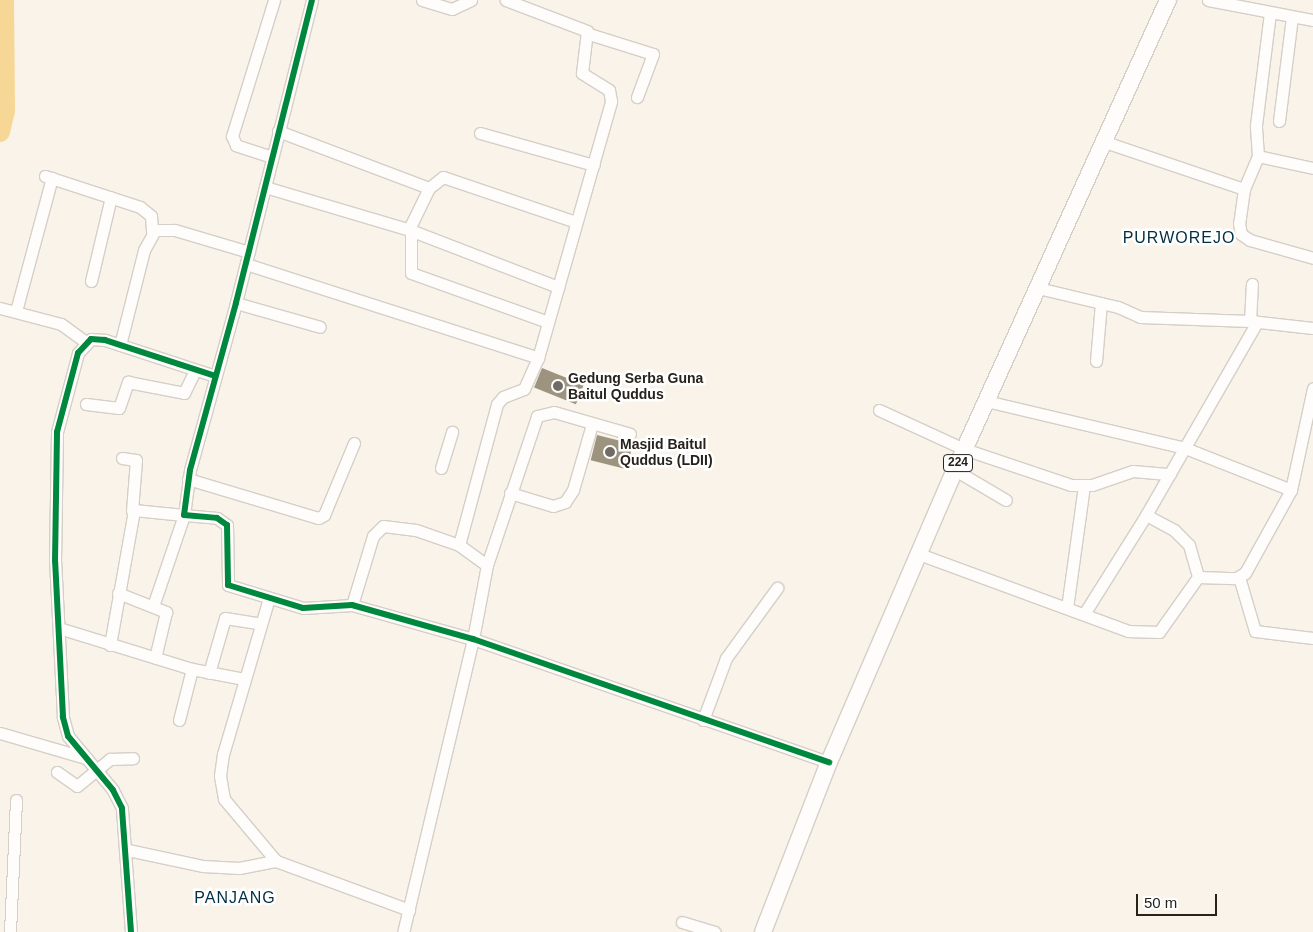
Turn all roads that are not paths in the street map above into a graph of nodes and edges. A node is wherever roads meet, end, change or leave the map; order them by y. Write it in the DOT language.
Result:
graph roads {
  1 [pos="274,0"];
  2 [pos="312,0"];
  3 [pos="422,0"];
  4 [pos="471,0"];
  5 [pos="506,0"];
  6 [pos="1168,0"];
  7 [pos="1208,0"];
  8 [pos="1270,12"];
  9 [pos="1292,17"];
  10 [pos="1313,20"];
  11 [pos="589,34"];
  12 [pos="637,97"];
  13 [pos="1279,121"];
  14 [pos="278,132"];
  15 [pos="480,133"];
  16 [pos="1106,142"];
  17 [pos="1258,156"];
  18 [pos="272,157"];
  19 [pos="594,165"];
  20 [pos="1313,168"];
  21 [pos="265,187"];
  22 [pos="429,188"];
  23 [pos="1244,189"];
  24 [pos="111,197"];
  25 [pos="576,222"];
  26 [pos="410,230"];
  27 [pos="152,232"];
  28 [pos="249,252"];
  29 [pos="1313,258"];
  30 [pos="246,264"];
  31 [pos="91,281"];
  32 [pos="1252,284"];
  33 [pos="558,287"];
  34 [pos="1038,288"];
  35 [pos="236,303"];
  36 [pos="1101,303"];
  37 [pos="0,308"];
  38 [pos="16,311"];
  39 [pos="1254,321"];
  40 [pos="548,322"];
  41 [pos="320,327"];
  42 [pos="1313,328"];
  43 [pos="86,342"];
  44 [pos="120,345"];
  45 [pos="538,358"];
  46 [pos="1096,360"];
  47 [pos="195,370"];
  48 [pos="215,376"];
  49 [pos="1313,388"];
  50 [pos="986,401"];
  51 [pos="86,404"];
  52 [pos="879,410"];
  53 [pos="592,424"];
  54 [pos="452,432"];
  55 [pos="630,434"];
  56 [pos="354,444"];
  57 [pos="1185,448"];
  58 [pos="964,449"];
  59 [pos="122,458"];
  60 [pos="441,468"];
  61 [pos="955,470"];
  62 [pos="1170,474"];
  63 [pos="188,479"];
  64 [pos="1084,486"];
  65 [pos="1292,490"];
  66 [pos="510,493"];
  67 [pos="1006,500"];
  68 [pos="132,511"];
  69 [pos="184,514"];
  70 [pos="1146,515"];
  71 [pos="459,545"];
  72 [pos="919,554"];
  73 [pos="487,565"];
  74 [pos="1198,577"];
  75 [pos="1239,577"];
  76 [pos="777,588"];
  77 [pos="118,594"];
  78 [pos="269,598"];
  79 [pos="352,605"];
  80 [pos="153,606"];
  81 [pos="1067,608"];
  82 [pos="1084,614"];
  83 [pos="261,624"];
  84 [pos="62,629"];
  85 [pos="1313,638"];
  86 [pos="473,639"];
  87 [pos="110,645"];
  88 [pos="155,658"];
  89 [pos="192,669"];
  90 [pos="209,673"];
  91 [pos="244,679"];
  92 [pos="179,720"];
  93 [pos="703,720"];
  94 [pos="0,734"];
  95 [pos="86,758"];
  96 [pos="133,758"];
  97 [pos="829,762"];
  98 [pos="57,772"];
  99 [pos="98,772"];
  100 [pos="16,800"];
  101 [pos="128,850"];
  102 [pos="276,861"];
  103 [pos="409,910"];
  104 [pos="682,922"];
  105 [pos="10,932"];
  106 [pos="131,932"];
  107 [pos="403,932"];
  108 [pos="714,932"];
  109 [pos="763,932"];
  1 -- 18 [label="street"];
  2 -- 14 [label="street"];
  3 -- 4 [label="street"];
  5 -- 11 [label="street"];
  6 -- 16 [label="main road, 224"];
  7 -- 8 [label="street"];
  8 -- 9 [label="street"];
  8 -- 17 [label="street"];
  9 -- 10 [label="street"];
  9 -- 13 [label="street"];
  11 -- 12 [label="street"];
  11 -- 19 [label="street"];
  14 -- 18 [label="street"];
  14 -- 22 [label="street"];
  15 -- 19 [label="street"];
  16 -- 23 [label="street"];
  16 -- 34 [label="main road, 224"];
  17 -- 20 [label="street"];
  17 -- 23 [label="street"];
  18 -- 21 [label="street"];
  19 -- 25 [label="street"];
  21 -- 26 [label="street"];
  21 -- 28 [label="street"];
  22 -- 25 [label="street"];
  22 -- 26 [label="street"];
  23 -- 29 [label="street"];
  24 -- 27 [label="street"];
  24 -- 31 [label="street"];
  24 -- 38 [label="street"];
  25 -- 33 [label="street"];
  26 -- 33 [label="street"];
  26 -- 40 [label="street"];
  27 -- 28 [label="street"];
  27 -- 44 [label="street"];
  28 -- 30 [label="street"];
  30 -- 35 [label="street"];
  30 -- 45 [label="street"];
  32 -- 39 [label="street"];
  33 -- 40 [label="street"];
  34 -- 36 [label="street"];
  34 -- 50 [label="main road, 224"];
  35 -- 41 [label="street"];
  35 -- 48 [label="street"];
  36 -- 39 [label="street"];
  36 -- 46 [label="street"];
  37 -- 38 [label="street"];
  38 -- 43 [label="street"];
  39 -- 42 [label="street"];
  39 -- 57 [label="street"];
  40 -- 45 [label="street"];
  43 -- 44 [label="street"];
  43 -- 84 [label="street"];
  44 -- 47 [label="street"];
  45 -- 71 [label="street"];
  47 -- 48 [label="street"];
  47 -- 51 [label="street"];
  48 -- 63 [label="street"];
  49 -- 65 [label="street"];
  50 -- 57 [label="street"];
  50 -- 58 [label="main road, 224"];
  52 -- 58 [label="street"];
  53 -- 55 [label="street"];
  53 -- 66 [label="street"];
  53 -- 66 [label="street"];
  54 -- 60 [label="street"];
  56 -- 63 [label="street"];
  57 -- 62 [label="street"];
  57 -- 65 [label="street"];
  58 -- 61 [label="main road, 224"];
  58 -- 64 [label="street"];
  59 -- 68 [label="street"];
  61 -- 67 [label="street"];
  61 -- 72 [label="main road, 224"];
  62 -- 64 [label="street"];
  62 -- 70 [label="street"];
  63 -- 69 [label="street"];
  64 -- 81 [label="street"];
  65 -- 75 [label="street"];
  66 -- 73 [label="street"];
  68 -- 69 [label="street"];
  68 -- 77 [label="street"];
  69 -- 78 [label="street"];
  69 -- 80 [label="street"];
  70 -- 74 [label="street"];
  70 -- 82 [label="street"];
  71 -- 73 [label="street"];
  71 -- 79 [label="street"];
  72 -- 81 [label="street"];
  72 -- 97 [label="main road, 224"];
  73 -- 86 [label="street"];
  74 -- 75 [label="street"];
  74 -- 82 [label="street"];
  75 -- 85 [label="street"];
  76 -- 93 [label="street"];
  77 -- 80 [label="street"];
  77 -- 87 [label="street"];
  78 -- 79 [label="street"];
  78 -- 83 [label="street"];
  79 -- 86 [label="street"];
  80 -- 88 [label="street"];
  81 -- 82 [label="street"];
  83 -- 90 [label="street"];
  83 -- 91 [label="street"];
  84 -- 87 [label="street"];
  84 -- 95 [label="street"];
  86 -- 93 [label="street"];
  86 -- 103 [label="street"];
  87 -- 88 [label="street"];
  88 -- 89 [label="street"];
  89 -- 90 [label="street"];
  89 -- 92 [label="street"];
  90 -- 91 [label="street"];
  91 -- 102 [label="street"];
  93 -- 97 [label="street"];
  94 -- 95 [label="street"];
  95 -- 99 [label="street"];
  96 -- 99 [label="street"];
  97 -- 109 [label="main road, 224"];
  98 -- 99 [label="street"];
  99 -- 101 [label="street"];
  100 -- 105 [label="street"];
  101 -- 102 [label="street"];
  101 -- 106 [label="street"];
  102 -- 103 [label="street"];
  103 -- 107 [label="street"];
  104 -- 108 [label="street"];
}
